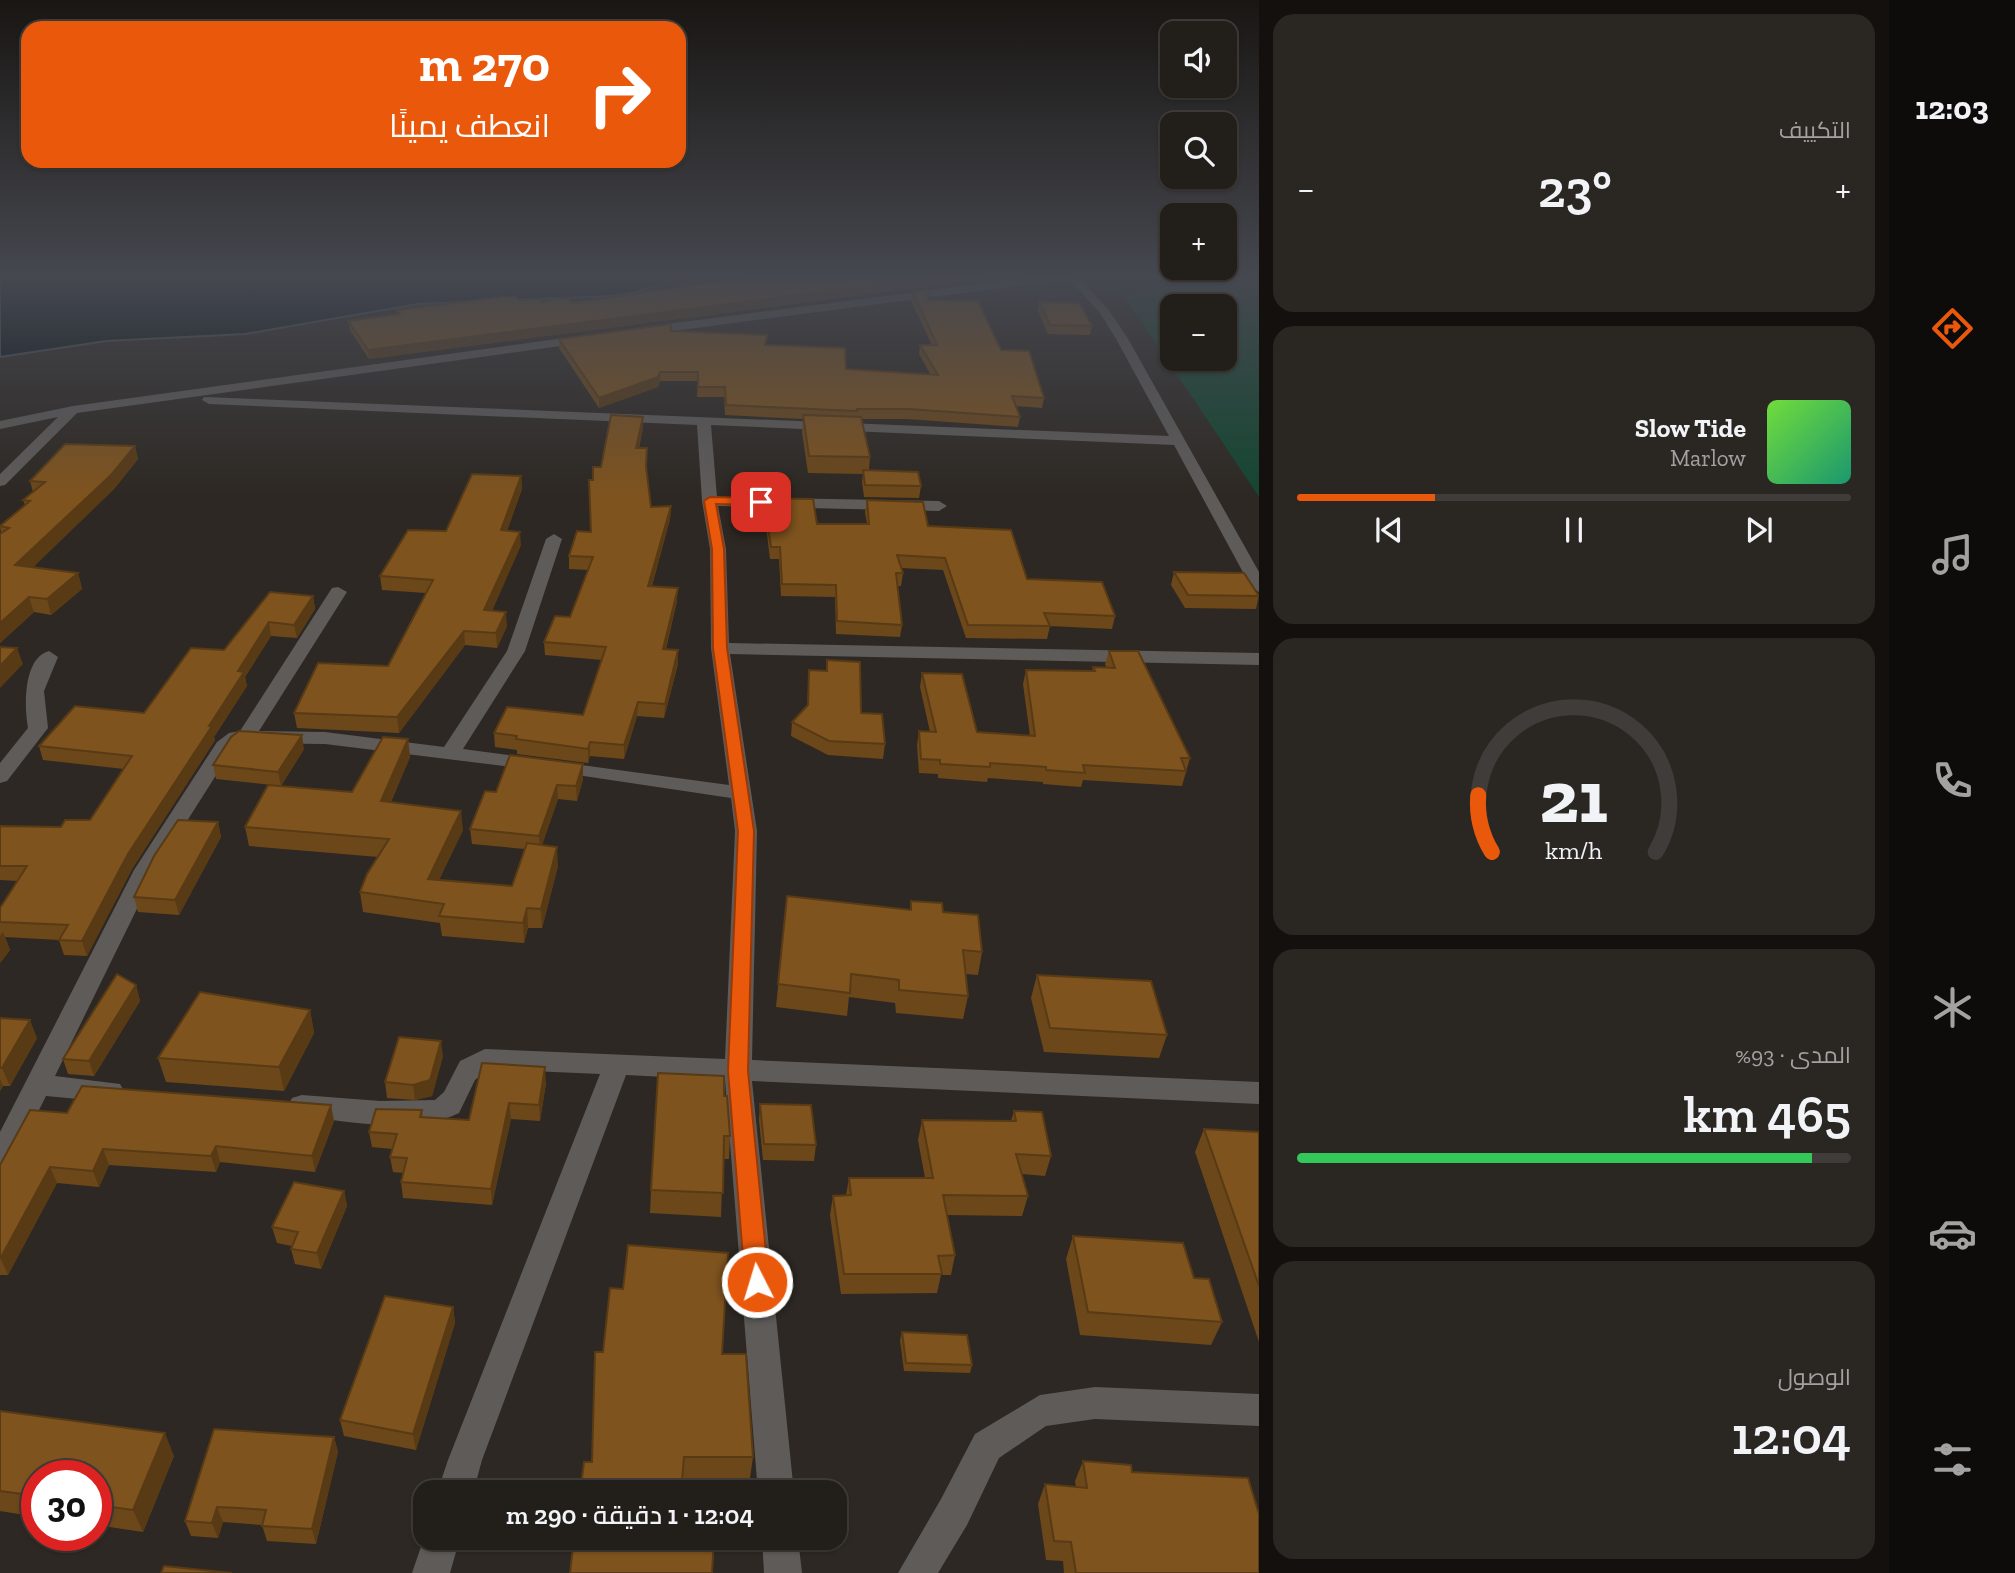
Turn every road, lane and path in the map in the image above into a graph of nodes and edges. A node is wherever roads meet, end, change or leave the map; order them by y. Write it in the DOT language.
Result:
graph roads {
  1 [pos="515,348"];
  2 [pos="1126,348"];
  3 [pos="154,398"];
  4 [pos="73,410"];
  5 [pos="704,421"];
  6 [pos="0,425"];
  7 [pos="1180,441"];
  8 [pos="0,482"];
  9 [pos="710,501"];
  10 [pos="939,506"];
  11 [pos="554,539"];
  12 [pos="1259,587"];
  13 [pos="338,592"];
  14 [pos="720,648"];
  15 [pos="49,657"];
  16 [pos="1259,659"];
  17 [pos="247,735"];
  18 [pos="450,753"];
  19 [pos="0,777"];
  20 [pos="741,793"];
  21 [pos="618,1063"];
  22 [pos="738,1071"];
  23 [pos="37,1085"];
  24 [pos="130,1093"];
  25 [pos="1259,1093"];
  26 [pos="276,1105"];
  27 [pos="0,1160"];
  28 [pos="1259,1410"];
  29 [pos="459,1480"];
  30 [pos="775,1480"];
  31 [pos="438,1550"];
  32 [pos="781,1550"];
  33 [pos="431,1573"];
  34 [pos="783,1573"];
  35 [pos="917,1573"];
  1 -- 3 [label="street"];
  2 -- 7 [label="street"];
  3 -- 4 [label="street"];
  3 -- 5 [label="street"];
  4 -- 6 [label="street"];
  4 -- 8 [label="street"];
  5 -- 7 [label="street"];
  5 -- 9 [label="street"];
  7 -- 12 [label="street"];
  9 -- 10 [label="street"];
  9 -- 14 [label="street"];
  11 -- 18 [label="street"];
  13 -- 17 [label="street"];
  14 -- 16 [label="street"];
  14 -- 20 [label="street"];
  15 -- 19 [label="street"];
  17 -- 18 [label="street"];
  17 -- 23 [label="street"];
  18 -- 20 [label="street"];
  20 -- 22 [label="street"];
  21 -- 22 [label="street"];
  21 -- 26 [label="street"];
  21 -- 29 [label="street"];
  22 -- 25 [label="street"];
  22 -- 30 [label="street"];
  23 -- 24 [label="street"];
  23 -- 27 [label="street"];
  28 -- 35 [label="street"];
  31 -- 33 [label="street"];
  32 -- 34 [label="street"];
}
